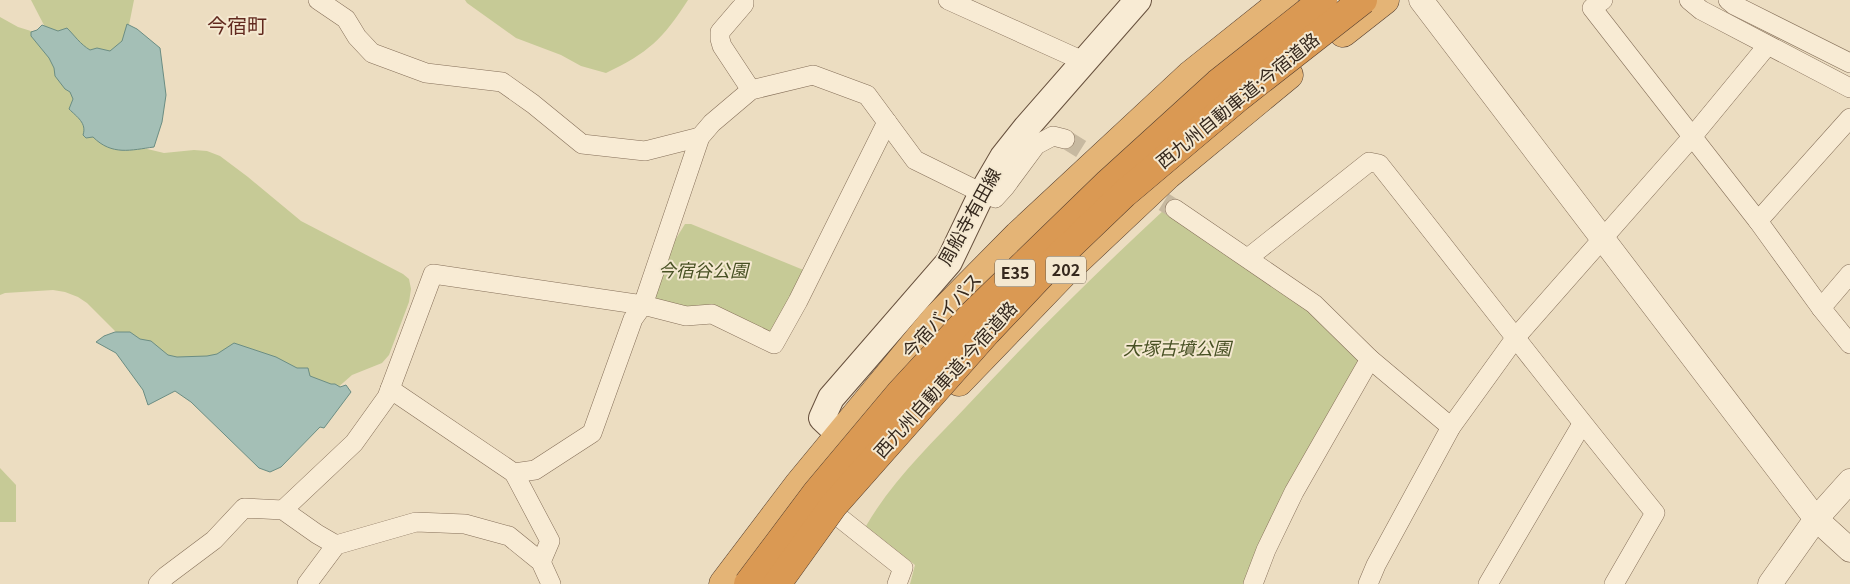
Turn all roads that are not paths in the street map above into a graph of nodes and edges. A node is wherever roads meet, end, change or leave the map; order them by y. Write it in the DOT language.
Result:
graph roads {
  1 [pos="318,0"];
  2 [pos="744,0"];
  3 [pos="948,0"];
  4 [pos="1138,0"];
  5 [pos="1284,0"];
  6 [pos="1323,0"];
  7 [pos="1363,0"];
  8 [pos="1385,0"];
  9 [pos="1421,0"];
  10 [pos="1603,0"];
  11 [pos="1689,0"];
  12 [pos="1728,0"];
  13 [pos="1767,46"];
  14 [pos="1083,62"];
  15 [pos="1850,63"];
  16 [pos="1850,88"];
  17 [pos="751,90"];
  18 [pos="1850,118"];
  19 [pos="887,122"];
  20 [pos="700,137"];
  21 [pos="1692,137"];
  22 [pos="1066,139"];
  23 [pos="982,193"];
  24 [pos="1176,209"];
  25 [pos="1758,220"];
  26 [pos="1603,239"];
  27 [pos="1248,258"];
  28 [pos="1850,274"];
  29 [pos="643,305"];
  30 [pos="1821,308"];
  31 [pos="1516,337"];
  32 [pos="1850,344"];
  33 [pos="1370,359"];
  34 [pos="390,389"];
  35 [pos="1582,424"];
  36 [pos="1451,427"];
  37 [pos="840,435"];
  38 [pos="514,474"];
  39 [pos="1850,481"];
  40 [pos="283,510"];
  41 [pos="840,518"];
  42 [pos="1816,519"];
  43 [pos="336,545"];
  44 [pos="1850,550"];
  45 [pos="541,562"];
  46 [pos="158,584"];
  47 [pos="307,584"];
  48 [pos="551,584"];
  49 [pos="723,584"];
  50 [pos="748,584"];
  51 [pos="777,584"];
  52 [pos="790,584"];
  53 [pos="897,584"];
  54 [pos="1252,584"];
  55 [pos="1368,584"];
  56 [pos="1488,584"];
  57 [pos="1614,584"];
  58 [pos="1770,584"];
  1 -- 20 [label="street"];
  2 -- 17 [label="street"];
  3 -- 14 [label="street"];
  4 -- 14 [label="main road, 周船寺有田線"];
  5 -- 37 [label="highway, 今宿バイパス"];
  6 -- 50 [label="highway, 西九州自動車道;今宿道路 / E35, bridge"];
  7 -- 51 [label="highway, 西九州自動車道;今宿道路 / E35, bridge"];
  8 -- 41 [label="highway, 202"];
  9 -- 26 [label="street"];
  10 -- 21 [label="street"];
  11 -- 13 [label="street"];
  12 -- 15 [label="street"];
  13 -- 16 [label="street"];
  13 -- 21 [label="street"];
  14 -- 23 [label="main road, 周船寺有田線"];
  17 -- 19 [label="street"];
  17 -- 20 [label="street"];
  18 -- 25 [label="street"];
  19 -- 23 [label="street"];
  19 -- 29 [label="street"];
  20 -- 29 [label="street"];
  21 -- 25 [label="street"];
  21 -- 26 [label="street"];
  22 -- 23 [label="street"];
  23 -- 37 [label="main road, 周船寺有田線"];
  24 -- 27 [label="street"];
  25 -- 30 [label="street"];
  26 -- 31 [label="street"];
  26 -- 42 [label="street"];
  27 -- 31 [label="street"];
  27 -- 33 [label="street"];
  28 -- 30 [label="street"];
  29 -- 34 [label="street"];
  29 -- 38 [label="street"];
  30 -- 32 [label="street"];
  31 -- 35 [label="street"];
  31 -- 36 [label="street"];
  33 -- 36 [label="street"];
  33 -- 54 [label="street"];
  34 -- 38 [label="street"];
  34 -- 40 [label="street"];
  35 -- 56 [label="street"];
  35 -- 57 [label="street"];
  36 -- 55 [label="street"];
  37 -- 49 [label="highway, 今宿バイパス"];
  38 -- 45 [label="street"];
  39 -- 42 [label="street"];
  40 -- 43 [label="street"];
  40 -- 46 [label="street"];
  41 -- 52 [label="highway, 202"];
  41 -- 53 [label="street"];
  42 -- 44 [label="street"];
  42 -- 58 [label="street"];
  43 -- 45 [label="street"];
  43 -- 47 [label="street"];
  45 -- 48 [label="street"];
}
